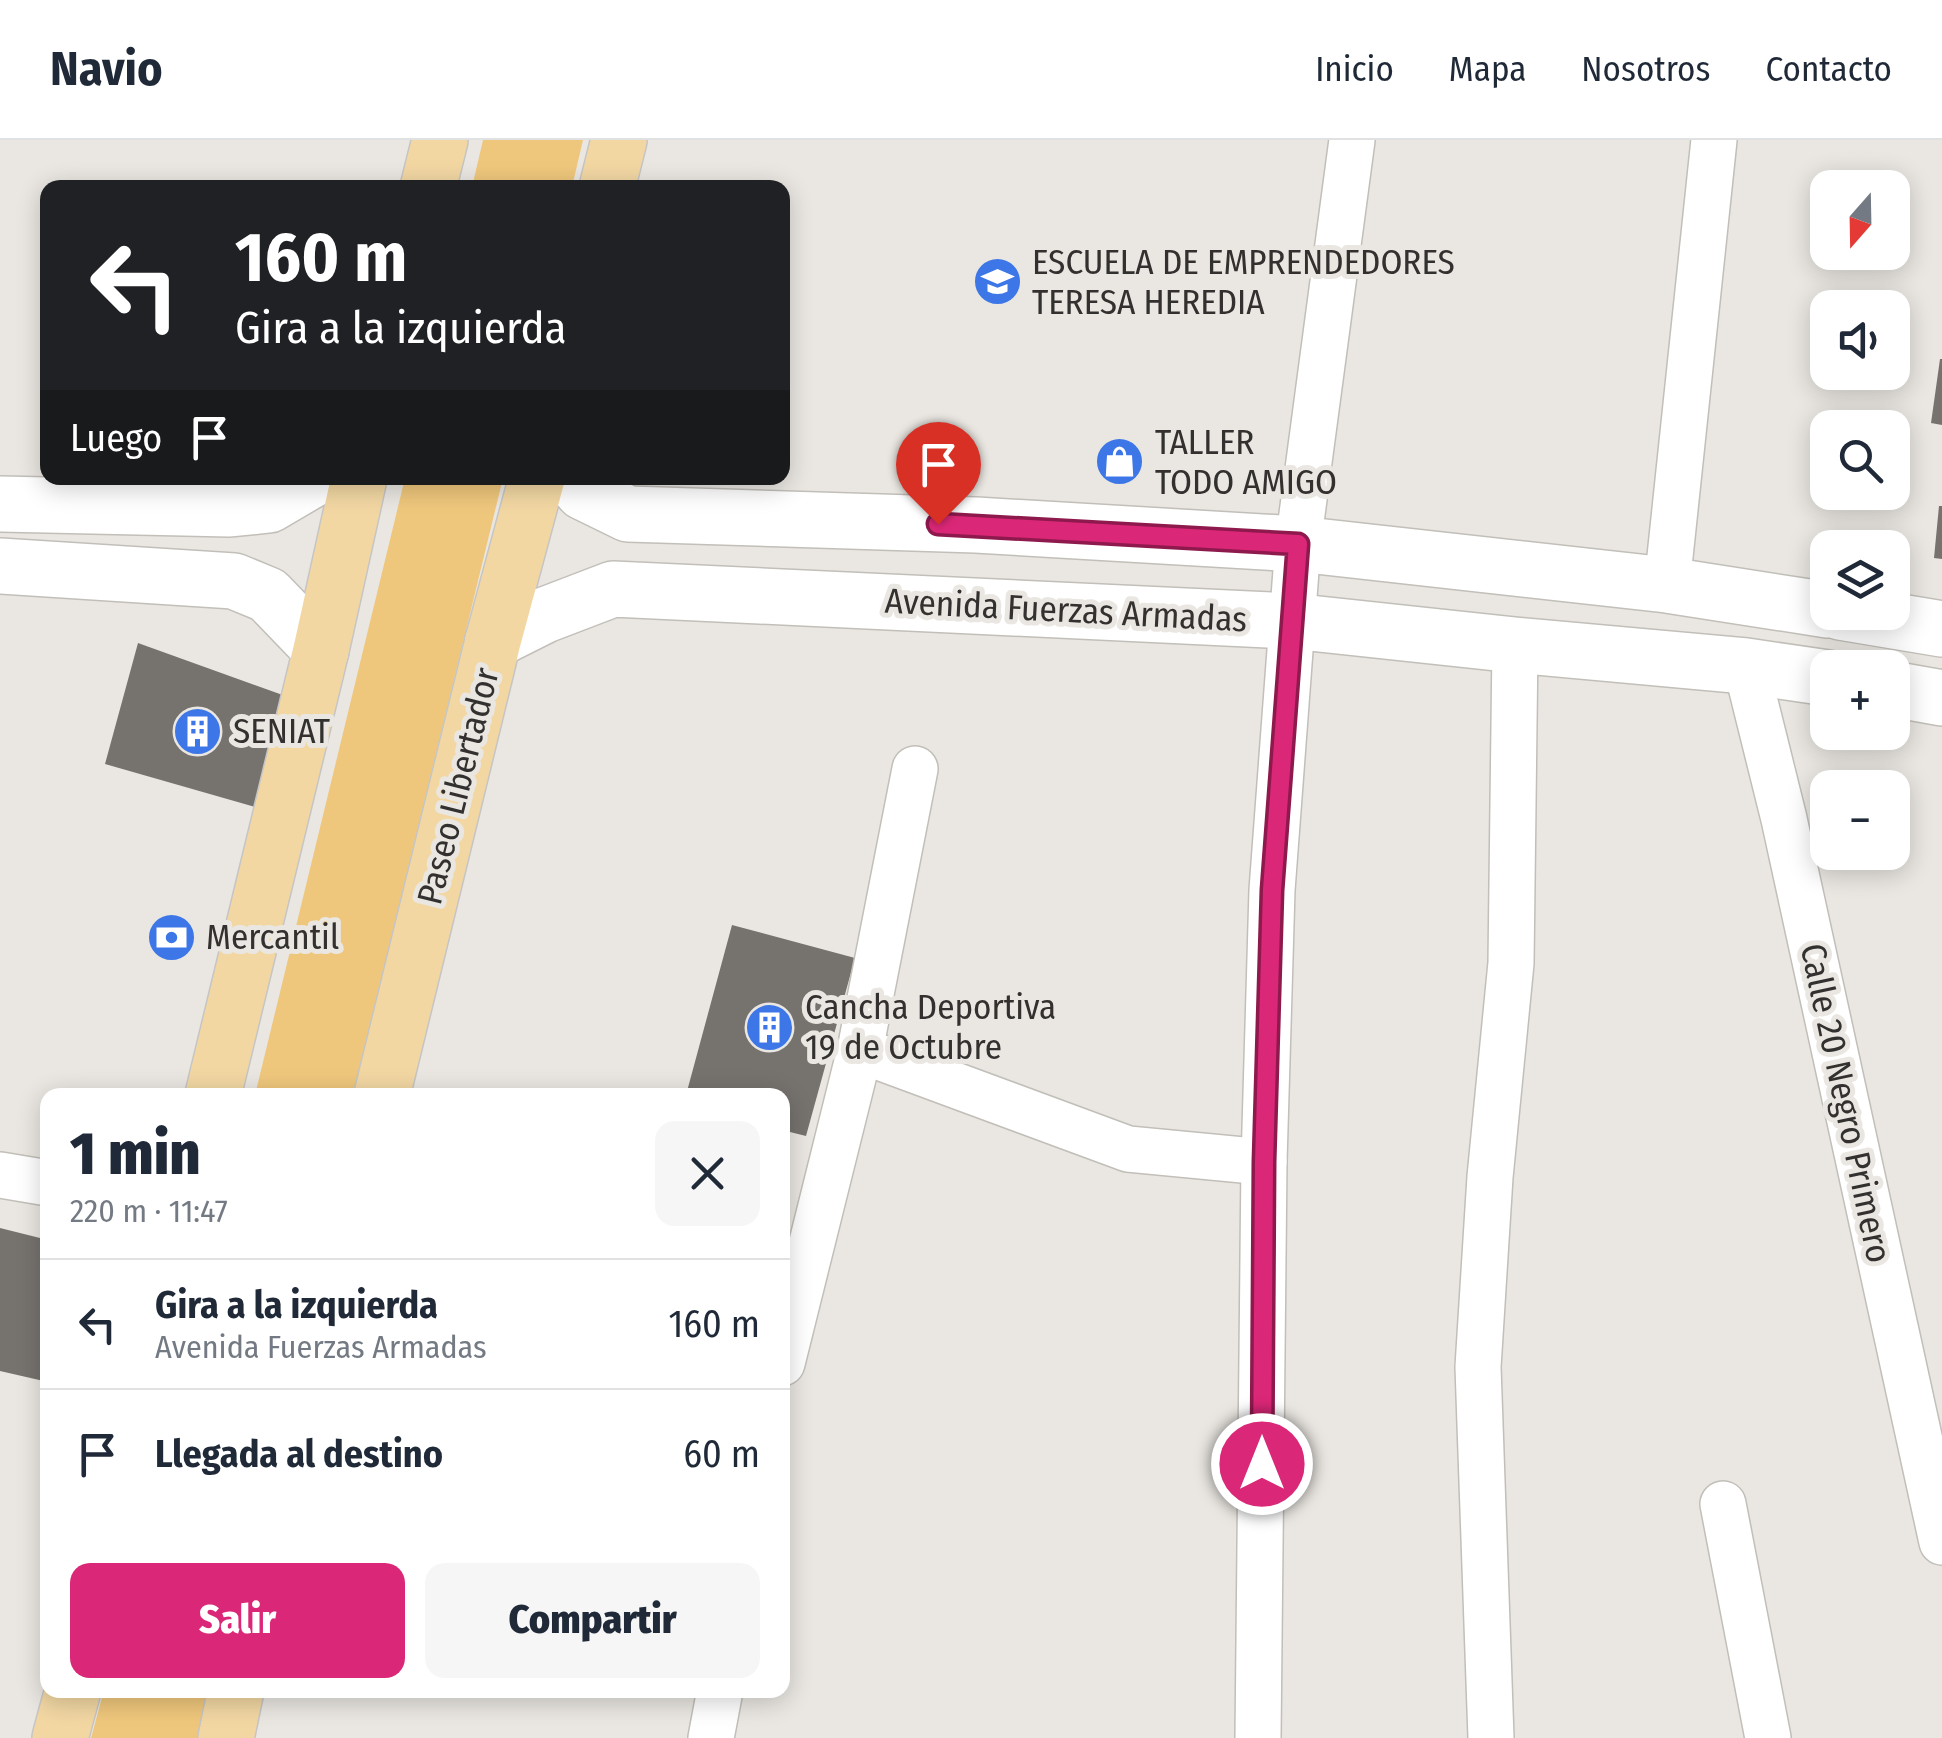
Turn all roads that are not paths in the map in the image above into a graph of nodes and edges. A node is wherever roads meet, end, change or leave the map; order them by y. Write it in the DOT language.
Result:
graph roads {
  1 [pos="440,140"];
  2 [pos="619,140"];
  3 [pos="1352,140"];
  4 [pos="1714,140"];
  5 [pos="430,180"];
  6 [pos="609,180"];
  7 [pos="302,485"];
  8 [pos="357,485"];
  9 [pos="534,485"];
  10 [pos="577,485"];
  11 [pos="0,504"];
  12 [pos="1298,544"];
  13 [pos="0,566"];
  14 [pos="1667,585"];
  15 [pos="1810,607"];
  16 [pos="1291,620"];
  17 [pos="1910,623"];
  18 [pos="1942,628"];
  19 [pos="493,641"];
  20 [pos="1515,645"];
  21 [pos="321,650"];
  22 [pos="1746,666"];
  23 [pos="1810,675"];
  24 [pos="1910,692"];
  25 [pos="1942,698"];
  26 [pos="915,769"];
  27 [pos="860,1050"];
  28 [pos="216,1088"];
  29 [pos="384,1088"];
  30 [pos="1264,1162"];
  31 [pos="0,1175"];
  32 [pos="40,1182"];
  33 [pos="790,1331"];
  34 [pos="1723,1504"];
  35 [pos="1942,1542"];
  36 [pos="71,1698"];
  37 [pos="234,1698"];
  38 [pos="718,1698"];
  39 [pos="60,1738"];
  40 [pos="226,1738"];
  41 [pos="711,1738"];
  42 [pos="1258,1738"];
  43 [pos="1491,1738"];
  44 [pos="1768,1738"];
  1 -- 5 [label="main road"];
  2 -- 6 [label="main road"];
  3 -- 12 [label="street"];
  4 -- 14 [label="street"];
  7 -- 11 [label="street"];
  8 -- 21 [label="main road"];
  9 -- 19 [label="main road, Paseo Libertador"];
  10 -- 12 [label="street"];
  12 -- 14 [label="street"];
  12 -- 16 [label="street"];
  13 -- 21 [label="street"];
  14 -- 15 [label="street"];
  16 -- 19 [label="street, Avenida Fuerzas Armadas"];
  16 -- 20 [label="street, Avenida Fuerzas Armadas"];
  16 -- 30 [label="street"];
  17 -- 18 [label="street"];
  19 -- 29 [label="main road, Paseo Libertador"];
  20 -- 22 [label="street, Avenida Fuerzas Armadas"];
  20 -- 43 [label="street"];
  21 -- 28 [label="main road"];
  22 -- 23 [label="street, Avenida Fuerzas Armadas"];
  22 -- 35 [label="street, Calle 20 Negro Primero"];
  24 -- 25 [label="street"];
  26 -- 27 [label="street"];
  27 -- 30 [label="street"];
  27 -- 33 [label="street"];
  30 -- 42 [label="street"];
  31 -- 32 [label="street"];
  34 -- 44 [label="street"];
  36 -- 39 [label="main road"];
  37 -- 40 [label="main road"];
  38 -- 41 [label="street"];
}
